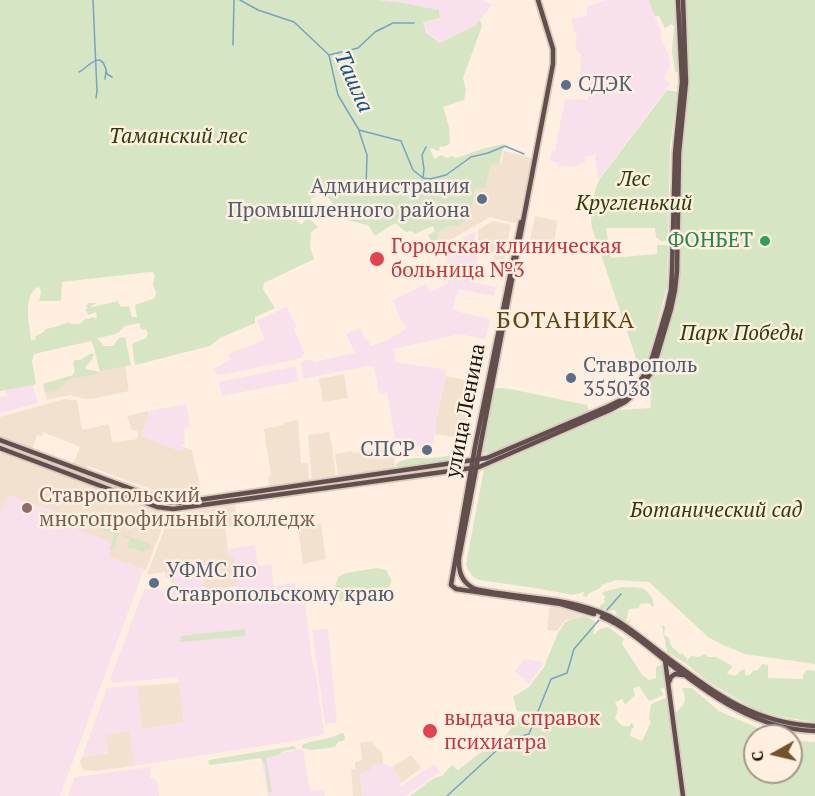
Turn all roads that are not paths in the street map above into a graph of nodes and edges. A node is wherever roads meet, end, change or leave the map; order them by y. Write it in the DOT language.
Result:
graph roads {
  1 [pos="538,0"];
  2 [pos="678,0"];
  3 [pos="683,0"];
  4 [pos="677,153"];
  5 [pos="548,435"];
  6 [pos="2,441"];
  7 [pos="0,449"];
  8 [pos="475,460"];
  9 [pos="60,463"];
  10 [pos="474,468"];
  11 [pos="58,470"];
  12 [pos="95,475"];
  13 [pos="92,483"];
  14 [pos="170,503"];
  15 [pos="168,509"];
  16 [pos="462,579"];
  17 [pos="452,580"];
  18 [pos="458,590"];
  19 [pos="664,657"];
  20 [pos="700,686"];
  21 [pos="669,691"];
  22 [pos="815,729"];
  23 [pos="682,794"];
  1 -- 8 [label="main road, улица Ленина"];
  2 -- 4 [label="main road"];
  3 -- 4 [label="main road"];
  4 -- 5 [label="main road"];
  5 -- 8 [label="main road"];
  5 -- 10 [label="main road"];
  6 -- 7 [label="main road"];
  6 -- 9 [label="main road"];
  7 -- 11 [label="main road"];
  8 -- 10 [label="main road, улица Ленина"];
  8 -- 14 [label="main road"];
  9 -- 11 [label="main road"];
  9 -- 12 [label="main road"];
  10 -- 15 [label="main road"];
  10 -- 16 [label="main road, улица Ленина"];
  10 -- 17 [label="main road, улица Ленина"];
  11 -- 13 [label="main road"];
  12 -- 13 [label="main road"];
  12 -- 14 [label="main road"];
  13 -- 15 [label="main road"];
  14 -- 15 [label="main road"];
  16 -- 17 [label="main road"];
  16 -- 18 [label="main road"];
  16 -- 19 [label="main road"];
  17 -- 18 [label="main road"];
  18 -- 19 [label="main road"];
  19 -- 20 [label="main road"];
  19 -- 21 [label="main road"];
  19 -- 22 [label="main road"];
  20 -- 21 [label="main road"];
  20 -- 22 [label="main road"];
  21 -- 23 [label="main road"];
}
